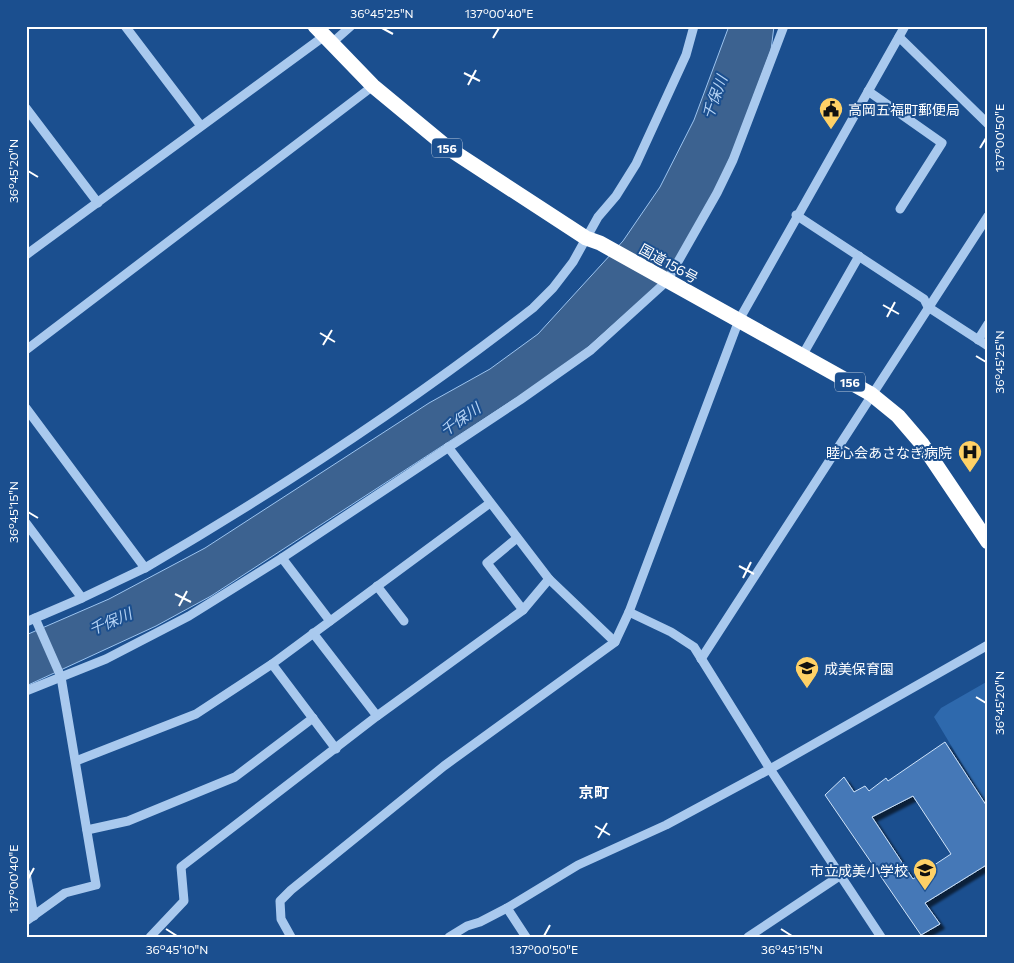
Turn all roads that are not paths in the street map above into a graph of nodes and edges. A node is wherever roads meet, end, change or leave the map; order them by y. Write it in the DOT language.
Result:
graph roads {
  1 [pos="125,26"];
  2 [pos="351,26"];
  3 [pos="694,26"];
  4 [pos="784,26"];
  5 [pos="905,26"];
  6 [pos="319,32"];
  7 [pos="899,37"];
  8 [pos="373,86"];
  9 [pos="868,90"];
  10 [pos="26,108"];
  11 [pos="988,124"];
  12 [pos="201,126"];
  13 [pos="98,203"];
  14 [pos="900,208"];
  15 [pos="796,215"];
  16 [pos="988,216"];
  17 [pos="593,240"];
  18 [pos="26,255"];
  19 [pos="859,256"];
  20 [pos="665,280"];
  21 [pos="928,307"];
  22 [pos="739,320"];
  23 [pos="988,324"];
  24 [pos="978,340"];
  25 [pos="988,346"];
  26 [pos="26,350"];
  27 [pos="802,356"];
  28 [pos="871,394"];
  29 [pos="26,408"];
  30 [pos="448,447"];
  31 [pos="490,503"];
  32 [pos="26,523"];
  33 [pos="986,534"];
  34 [pos="517,538"];
  35 [pos="282,558"];
  36 [pos="145,568"];
  37 [pos="549,579"];
  38 [pos="377,586"];
  39 [pos="82,598"];
  40 [pos="523,610"];
  41 [pos="629,612"];
  42 [pos="330,621"];
  43 [pos="404,621"];
  44 [pos="33,622"];
  45 [pos="313,633"];
  46 [pos="615,642"];
  47 [pos="988,645"];
  48 [pos="701,659"];
  49 [pos="272,664"];
  50 [pos="61,675"];
  51 [pos="26,691"];
  52 [pos="377,716"];
  53 [pos="313,718"];
  54 [pos="336,748"];
  55 [pos="76,761"];
  56 [pos="770,769"];
  57 [pos="87,830"];
  58 [pos="26,873"];
  59 [pos="841,875"];
  60 [pos="507,908"];
  61 [pos="30,918"];
  62 [pos="150,937"];
  63 [pos="291,937"];
  64 [pos="449,937"];
  65 [pos="526,937"];
  66 [pos="748,937"];
  67 [pos="882,937"];
  1 -- 12 [label="street"];
  2 -- 6 [label="street"];
  3 -- 17 [label="street"];
  4 -- 20 [label="street"];
  5 -- 7 [label="street"];
  6 -- 8 [label="highway, 国道156号 / 156"];
  6 -- 12 [label="street"];
  7 -- 9 [label="street"];
  7 -- 11 [label="street"];
  8 -- 17 [label="highway, 国道156号 / 156"];
  8 -- 26 [label="street"];
  9 -- 14 [label="street"];
  9 -- 15 [label="street"];
  10 -- 13 [label="street"];
  12 -- 13 [label="street"];
  13 -- 18 [label="street"];
  15 -- 19 [label="street"];
  15 -- 22 [label="street"];
  16 -- 21 [label="street"];
  17 -- 20 [label="highway, 国道156号 / 156"];
  17 -- 36 [label="street"];
  19 -- 21 [label="street"];
  19 -- 27 [label="street"];
  20 -- 22 [label="highway, 国道156号 / 156"];
  20 -- 30 [label="street"];
  21 -- 24 [label="street"];
  21 -- 28 [label="street"];
  22 -- 27 [label="highway, 国道156号 / 156"];
  22 -- 41 [label="street"];
  23 -- 24 [label="street"];
  24 -- 25 [label="street"];
  27 -- 28 [label="highway, 国道156号 / 156"];
  28 -- 33 [label="highway, 国道156号 / 156"];
  28 -- 48 [label="street"];
  29 -- 36 [label="street"];
  30 -- 31 [label="street"];
  30 -- 35 [label="street"];
  31 -- 34 [label="street"];
  31 -- 38 [label="street"];
  32 -- 39 [label="street"];
  34 -- 37 [label="street"];
  34 -- 40 [label="street"];
  35 -- 42 [label="street"];
  35 -- 50 [label="street"];
  36 -- 39 [label="street"];
  37 -- 40 [label="street"];
  37 -- 46 [label="street"];
  38 -- 42 [label="street"];
  38 -- 43 [label="street"];
  39 -- 44 [label="street"];
  40 -- 52 [label="street"];
  41 -- 46 [label="street"];
  41 -- 48 [label="street"];
  42 -- 45 [label="street"];
  44 -- 50 [label="street"];
  45 -- 49 [label="street"];
  45 -- 52 [label="street"];
  46 -- 63 [label="street"];
  47 -- 56 [label="street"];
  48 -- 56 [label="street"];
  49 -- 53 [label="street"];
  49 -- 55 [label="street"];
  50 -- 51 [label="street"];
  50 -- 55 [label="street"];
  52 -- 54 [label="street"];
  53 -- 54 [label="street"];
  53 -- 57 [label="street"];
  54 -- 62 [label="street"];
  55 -- 57 [label="street"];
  56 -- 59 [label="street"];
  56 -- 60 [label="street"];
  57 -- 61 [label="street"];
  58 -- 61 [label="street"];
  59 -- 66 [label="street"];
  59 -- 67 [label="street"];
  60 -- 64 [label="street"];
  60 -- 65 [label="street"];
}
